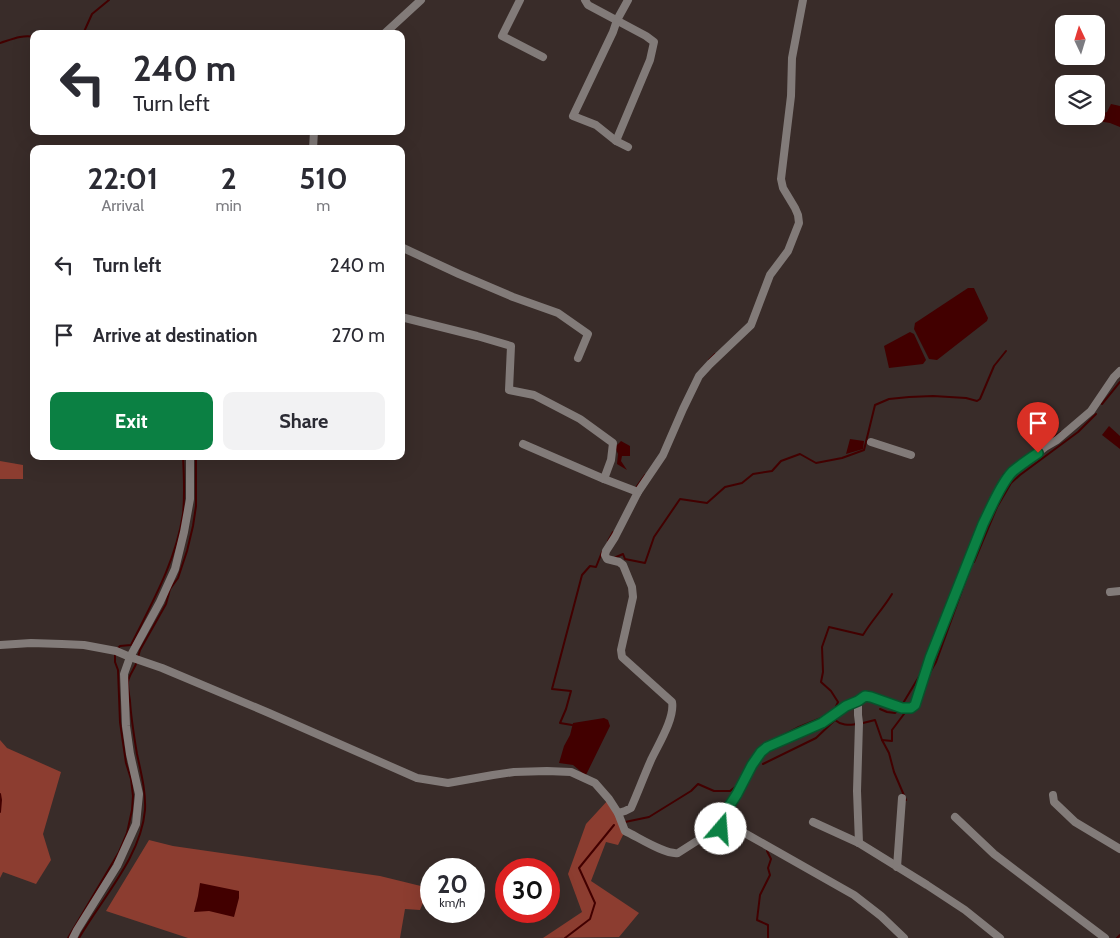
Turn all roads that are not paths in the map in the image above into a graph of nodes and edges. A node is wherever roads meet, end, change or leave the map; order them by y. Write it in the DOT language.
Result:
graph roads {
  1 [pos="421,0"];
  2 [pos="520,0"];
  3 [pos="586,0"];
  4 [pos="628,0"];
  5 [pos="803,0"];
  6 [pos="617,20"];
  7 [pos="388,30"];
  8 [pos="543,57"];
  9 [pos="616,141"];
  10 [pos="628,147"];
  11 [pos="405,248"];
  12 [pos="405,318"];
  13 [pos="578,358"];
  14 [pos="1120,371"];
  15 [pos="871,442"];
  16 [pos="523,444"];
  17 [pos="911,455"];
  18 [pos="190,460"];
  19 [pos="604,479"];
  20 [pos="638,492"];
  21 [pos="1120,590"];
  22 [pos="1110,592"];
  23 [pos="0,645"];
  24 [pos="130,657"];
  25 [pos="858,701"];
  26 [pos="1053,795"];
  27 [pos="902,798"];
  28 [pos="618,813"];
  29 [pos="955,817"];
  30 [pos="814,822"];
  31 [pos="721,829"];
  32 [pos="858,843"];
  33 [pos="1120,849"];
  34 [pos="897,867"];
  35 [pos="73,938"];
  36 [pos="904,938"];
  37 [pos="1000,938"];
  38 [pos="1105,938"];
  1 -- 7 [label="street"];
  2 -- 8 [label="street"];
  3 -- 6 [label="street"];
  4 -- 6 [label="street"];
  5 -- 20 [label="street"];
  6 -- 9 [label="street"];
  6 -- 9 [label="street"];
  9 -- 10 [label="street"];
  11 -- 13 [label="street"];
  12 -- 19 [label="street"];
  14 -- 25 [label="street"];
  15 -- 17 [label="street"];
  16 -- 19 [label="street"];
  18 -- 24 [label="street"];
  19 -- 20 [label="street"];
  20 -- 28 [label="street"];
  21 -- 22 [label="street"];
  23 -- 24 [label="street"];
  24 -- 28 [label="street"];
  24 -- 35 [label="street"];
  25 -- 31 [label="street"];
  25 -- 32 [label="street"];
  26 -- 33 [label="street"];
  27 -- 34 [label="street"];
  28 -- 31 [label="street"];
  29 -- 38 [label="street"];
  30 -- 32 [label="street"];
  31 -- 36 [label="street"];
  32 -- 34 [label="street"];
  34 -- 37 [label="street"];
}
